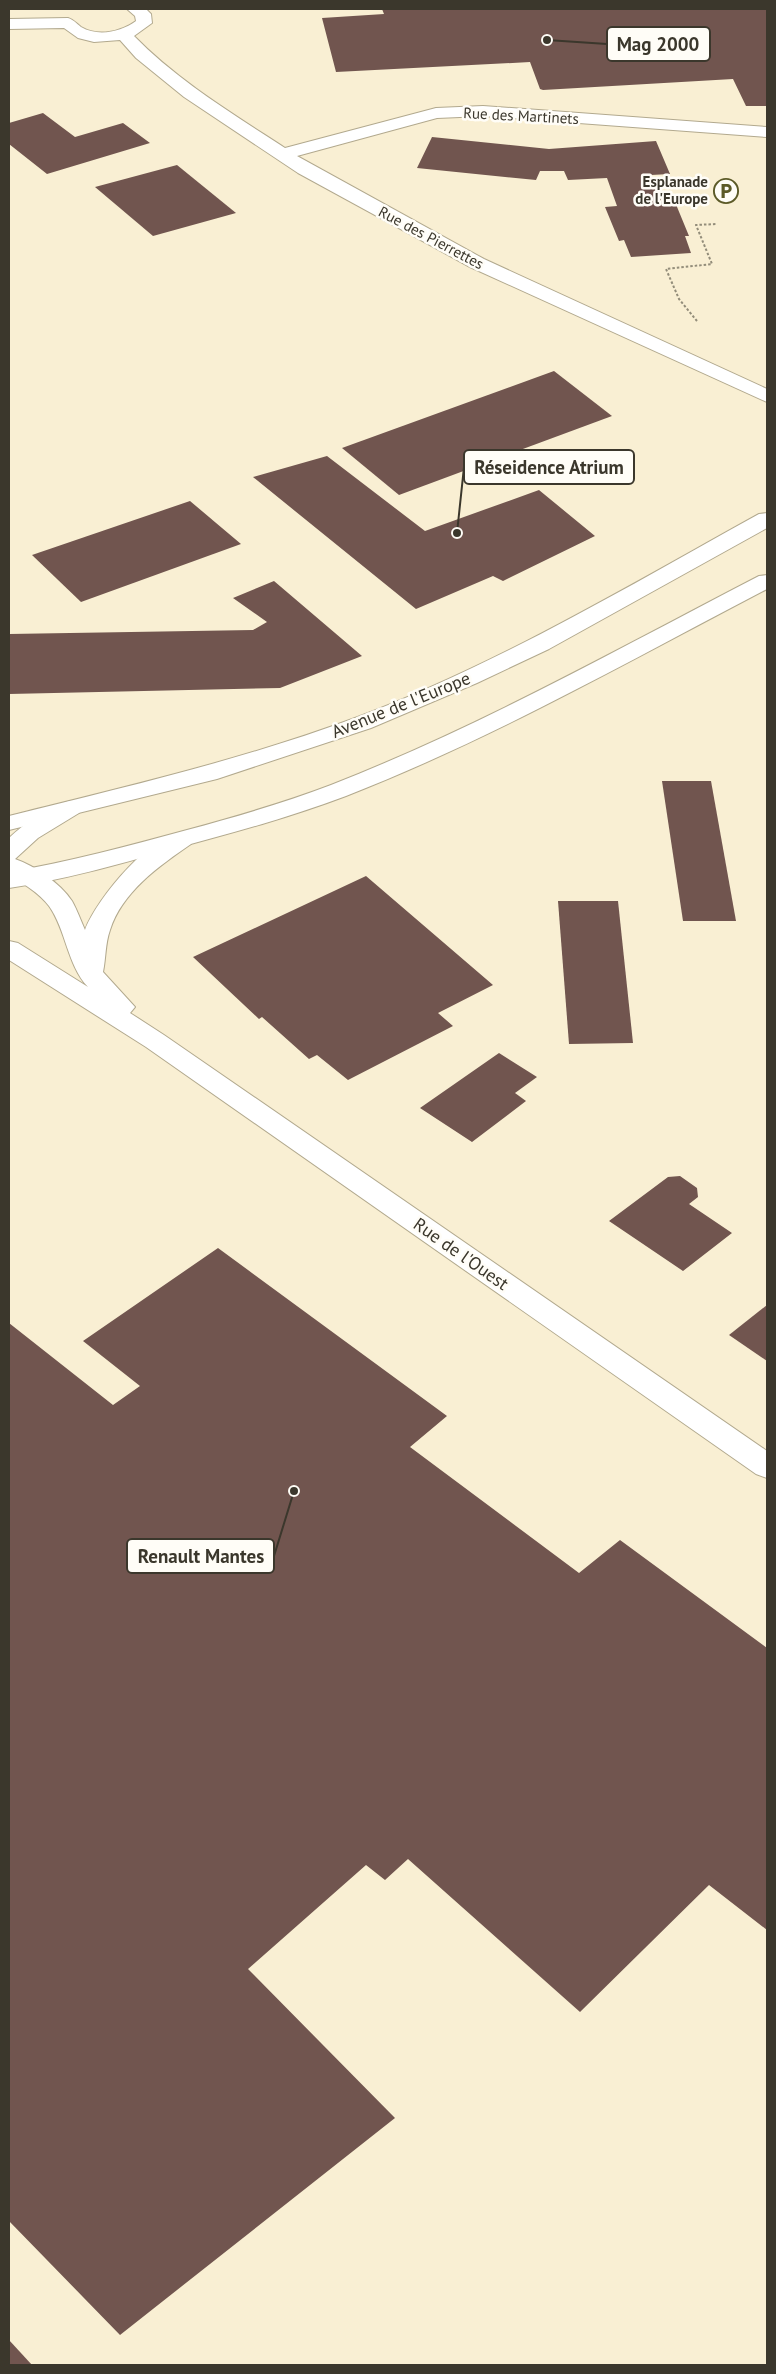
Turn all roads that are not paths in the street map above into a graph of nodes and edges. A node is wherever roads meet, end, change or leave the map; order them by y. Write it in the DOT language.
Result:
graph roads {
  1 [pos="146,11"];
  2 [pos="9,24"];
  3 [pos="123,34"];
  4 [pos="767,132"];
  5 [pos="281,155"];
  6 [pos="767,396"];
  7 [pos="767,519"];
  8 [pos="767,581"];
  9 [pos="72,808"];
  10 [pos="9,823"];
  11 [pos="182,839"];
  12 [pos="9,853"];
  13 [pos="9,865"];
  14 [pos="20,878"];
  15 [pos="9,949"];
  16 [pos="91,975"];
  17 [pos="155,1041"];
  18 [pos="767,1466"];
  1 -- 3 [label="main road"];
  2 -- 3 [label="main road"];
  3 -- 5 [label="main road, Rue des Pierrettes"];
  4 -- 5 [label="main road, Rue des Martinets"];
  5 -- 6 [label="main road, Rue des Pierrettes"];
  7 -- 9 [label="main road, Avenue de l'Europe"];
  8 -- 11 [label="main road"];
  9 -- 10 [label="main road, Avenue de l'Europe"];
  9 -- 12 [label="main road"];
  11 -- 14 [label="main road"];
  11 -- 16 [label="main road"];
  13 -- 14 [label="main road"];
  14 -- 16 [label="main road"];
  15 -- 17 [label="main road"];
  16 -- 17 [label="main road"];
  17 -- 18 [label="main road, Rue de l'Ouest"];
}
